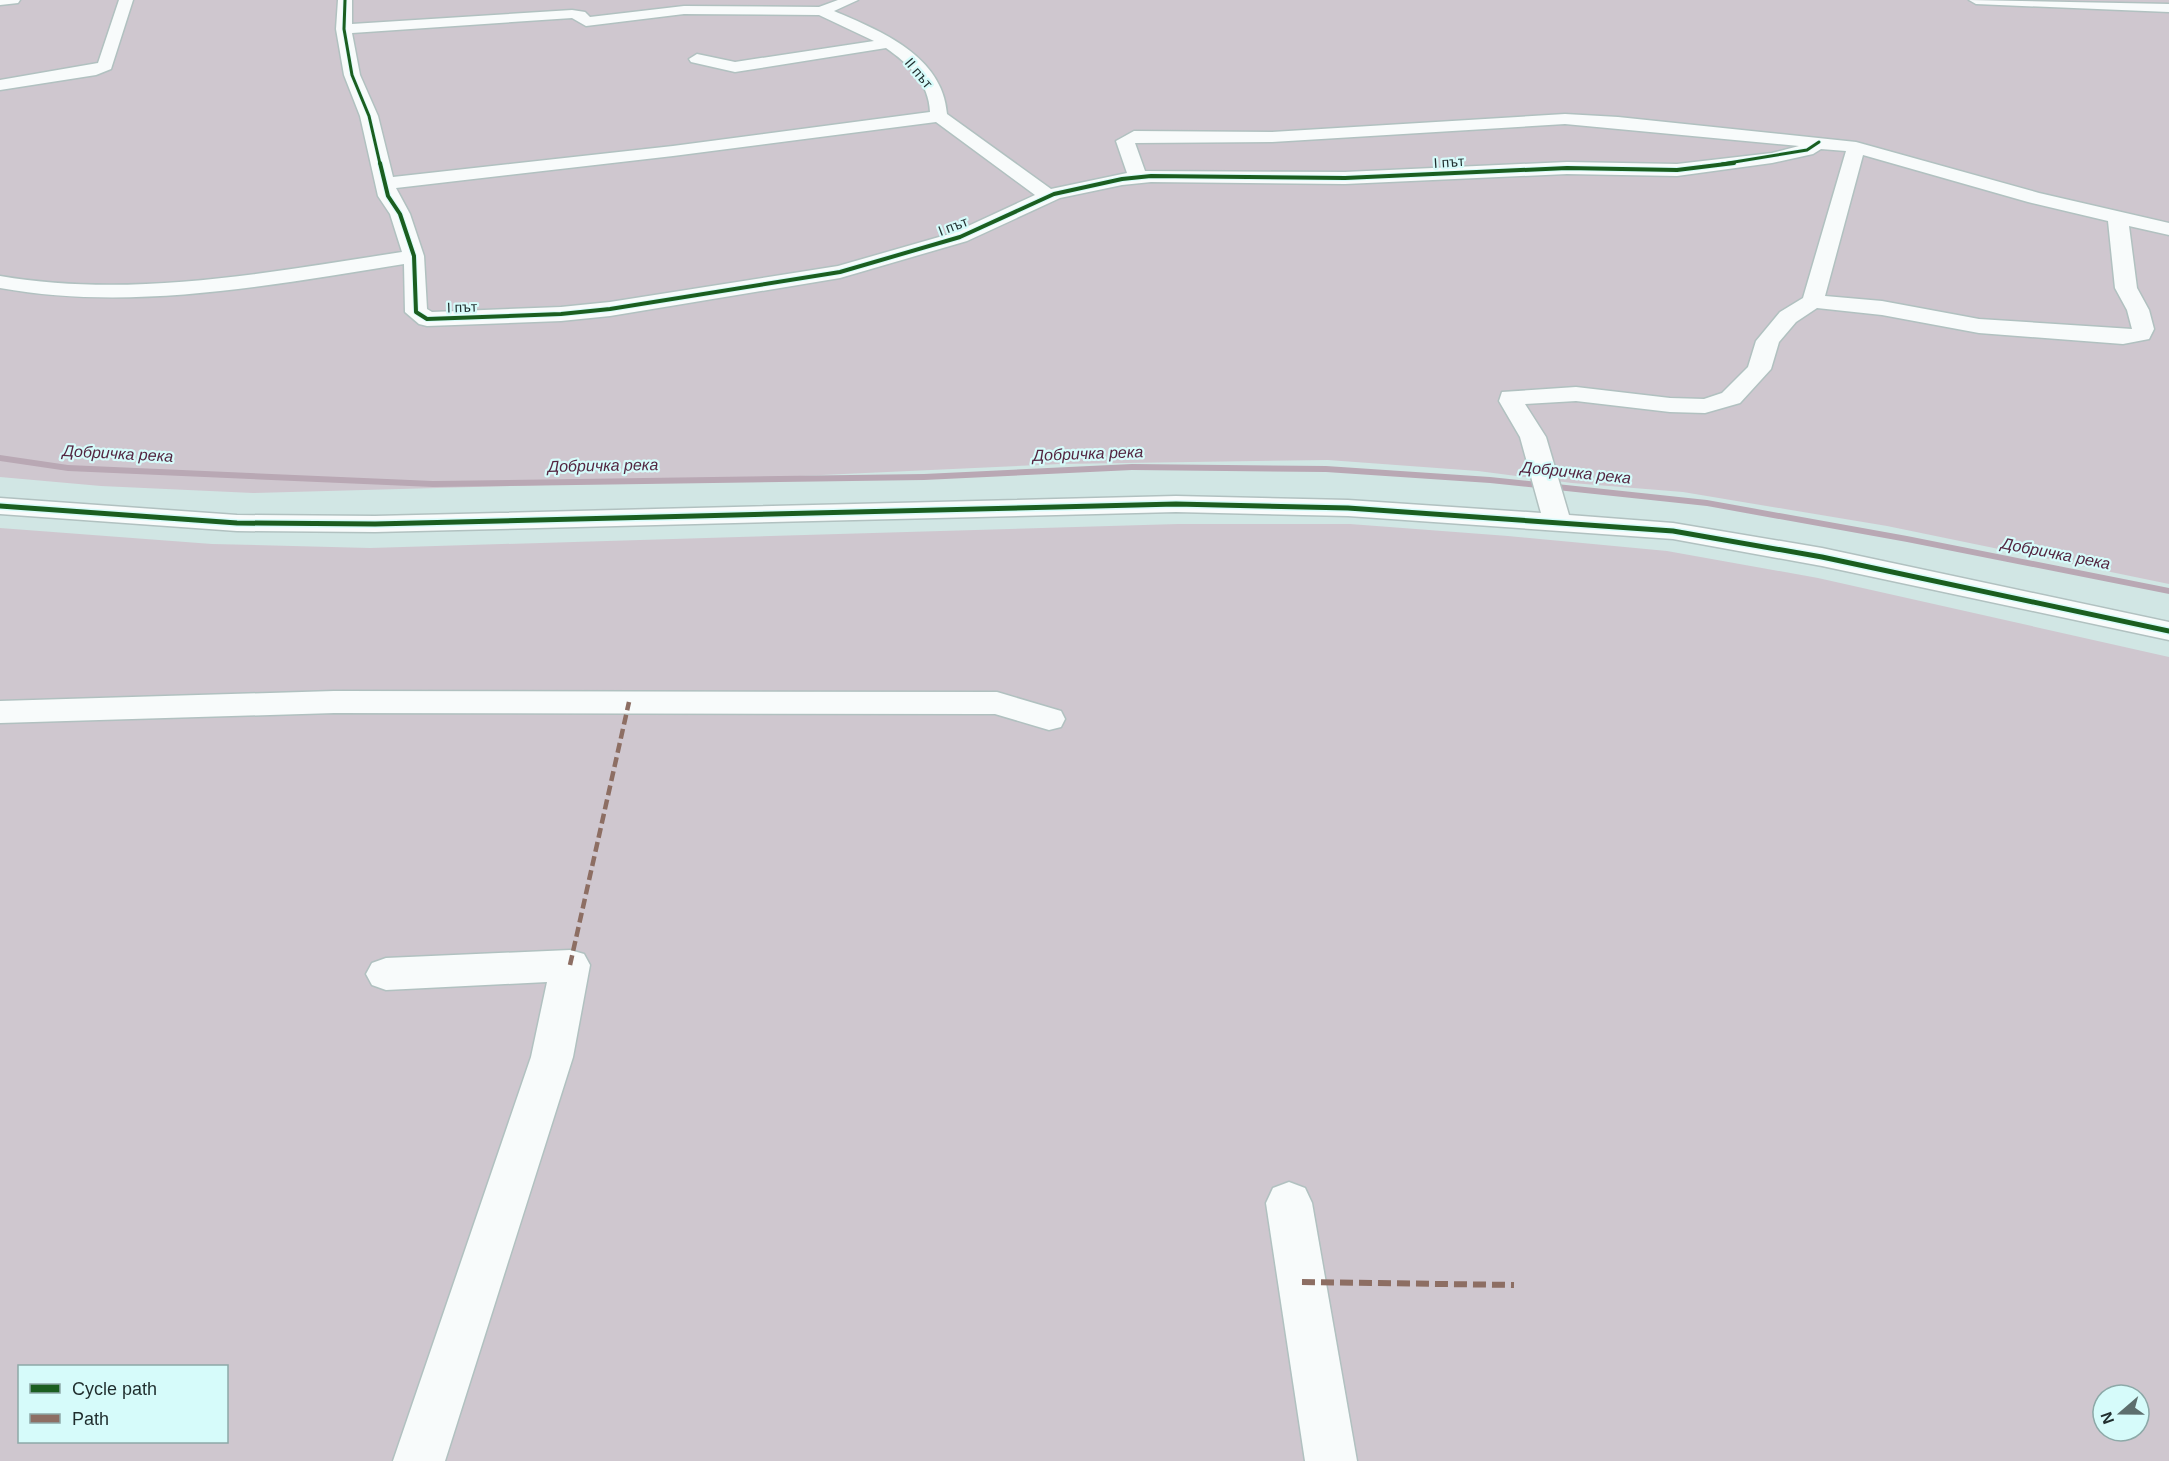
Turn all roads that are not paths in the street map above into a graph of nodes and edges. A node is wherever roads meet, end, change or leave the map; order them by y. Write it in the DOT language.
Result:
graph roads {
  1 [pos="13,0"];
  2 [pos="126,0"];
  3 [pos="345,0"];
  4 [pos="851,0"];
  5 [pos="1976,0"];
  6 [pos="0,1"];
  7 [pos="2169,8"];
  8 [pos="821,11"];
  9 [pos="344,29"];
  10 [pos="889,43"];
  11 [pos="697,59"];
  12 [pos="0,85"];
  13 [pos="939,116"];
  14 [pos="1819,142"];
  15 [pos="1856,147"];
  16 [pos="1138,177"];
  17 [pos="384,184"];
  18 [pos="1048,196"];
  19 [pos="2118,219"];
  20 [pos="2169,229"];
  21 [pos="414,256"];
  22 [pos="0,282"];
  23 [pos="1813,300"];
  24 [pos="0,506"];
  25 [pos="1557,522"];
  26 [pos="2169,631"];
  27 [pos="2,714"];
  28 [pos="1049,719"];
  29 [pos="386,974"];
  30 [pos="1289,1203"];
  31 [pos="419,1461"];
  32 [pos="1331,1461"];
  1 -- 6 [label="street"];
  2 -- 12 [label="street"];
  3 -- 9 [label="street, І път"];
  4 -- 8 [label="street"];
  5 -- 7 [label="street"];
  8 -- 9 [label="street"];
  8 -- 10 [label="street, ІІ път"];
  9 -- 17 [label="street, І път"];
  10 -- 11 [label="street"];
  10 -- 13 [label="street, ІІ път"];
  13 -- 17 [label="street"];
  13 -- 18 [label="street"];
  14 -- 15 [label="street"];
  14 -- 16 [label="street, І път"];
  14 -- 16 [label="street"];
  15 -- 19 [label="street"];
  15 -- 23 [label="street"];
  16 -- 18 [label="street, І път"];
  17 -- 21 [label="street, І път"];
  18 -- 21 [label="street, І път"];
  19 -- 20 [label="street"];
  19 -- 23 [label="street"];
  21 -- 22 [label="street"];
  23 -- 25 [label="street"];
  24 -- 25 [label="street"];
  25 -- 26 [label="street"];
  27 -- 28 [label="street"];
  29 -- 31 [label="street"];
  30 -- 32 [label="street"];
}
